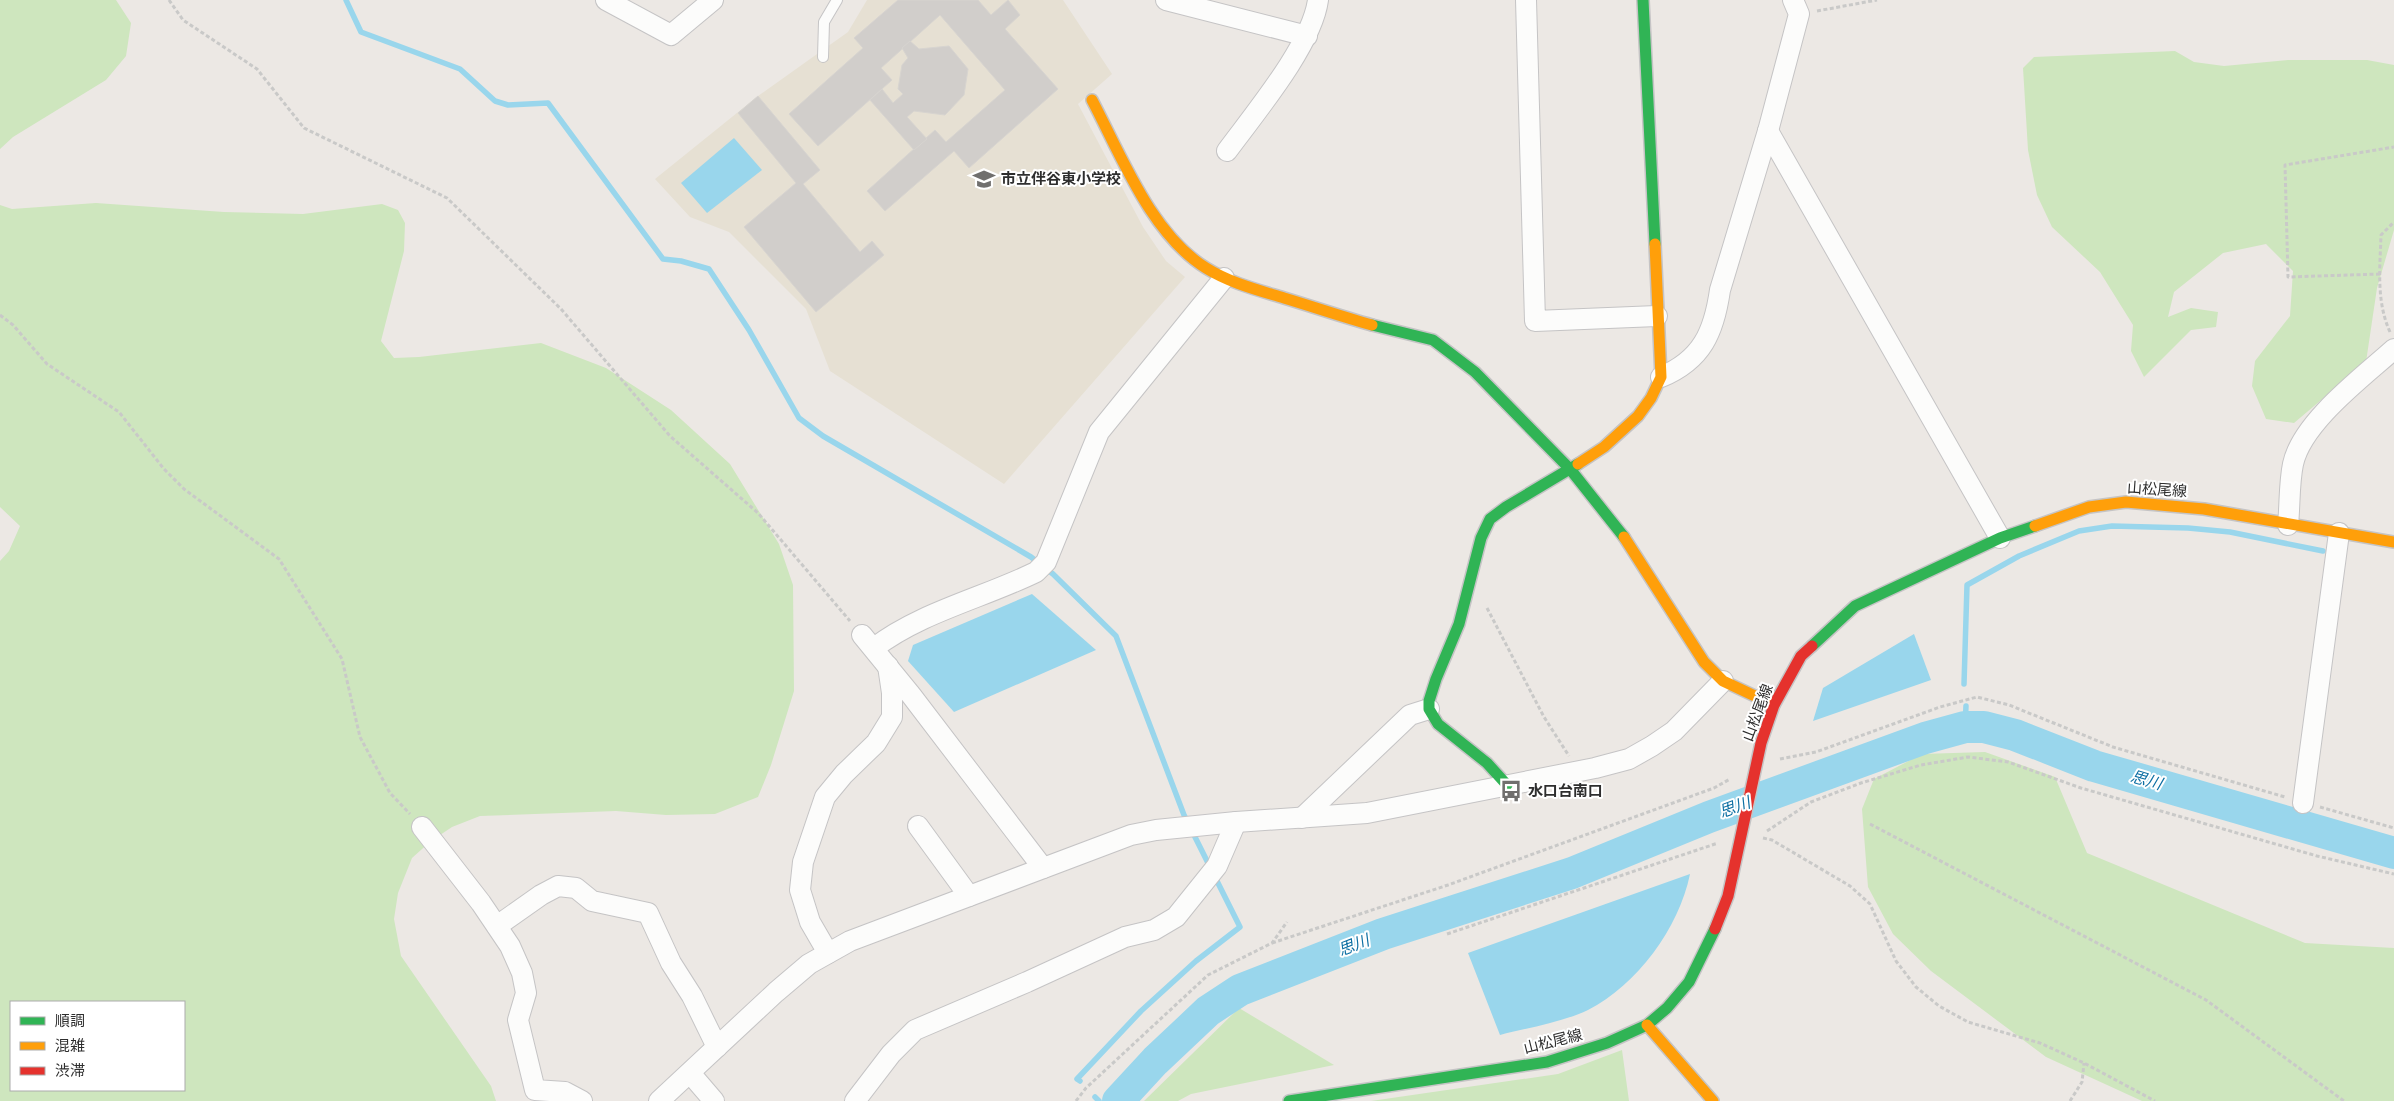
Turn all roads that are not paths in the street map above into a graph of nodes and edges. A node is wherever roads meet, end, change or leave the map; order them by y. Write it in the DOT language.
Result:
graph roads {
  1 [pos="606,0"];
  2 [pos="713,0"];
  3 [pos="837,0"];
  4 [pos="1166,0"];
  5 [pos="1318,0"];
  6 [pos="1526,0"];
  7 [pos="1643,0"];
  8 [pos="1796,7"];
  9 [pos="1307,36"];
  10 [pos="823,57"];
  11 [pos="1092,100"];
  12 [pos="1768,130"];
  13 [pos="1228,151"];
  14 [pos="1224,278"];
  15 [pos="1657,316"];
  16 [pos="2392,342"];
  17 [pos="1661,377"];
  18 [pos="1570,469"];
  19 [pos="2288,525"];
  20 [pos="2338,533"];
  21 [pos="2000,538"];
  22 [pos="2394,542"];
  23 [pos="888,666"];
  24 [pos="1723,681"];
  25 [pos="1774,705"];
  26 [pos="1429,709"];
  27 [pos="1507,785"];
  28 [pos="2303,803"];
  29 [pos="1302,818"];
  30 [pos="1236,822"];
  31 [pos="918,826"];
  32 [pos="422,827"];
  33 [pos="1043,868"];
  34 [pos="969,896"];
  35 [pos="497,926"];
  36 [pos="828,953"];
  37 [pos="1647,1025"];
  38 [pos="718,1047"];
  39 [pos="690,1073"];
  40 [pos="582,1101"];
  41 [pos="660,1101"];
  42 [pos="714,1101"];
  43 [pos="855,1101"];
  44 [pos="1289,1101"];
  45 [pos="1713,1101"];
  1 -- 2 [label="street"];
  3 -- 10 [label="lane"];
  4 -- 9 [label="street"];
  5 -- 9 [label="street"];
  6 -- 15 [label="street"];
  7 -- 15 [label="street"];
  8 -- 12 [label="street"];
  9 -- 13 [label="street"];
  11 -- 14 [label="street"];
  12 -- 17 [label="street"];
  12 -- 21 [label="street"];
  14 -- 18 [label="street"];
  14 -- 23 [label="street"];
  15 -- 17 [label="street"];
  16 -- 19 [label="street"];
  17 -- 18 [label="street"];
  18 -- 24 [label="street"];
  18 -- 26 [label="street"];
  19 -- 20 [label="street, 山松尾線"];
  19 -- 21 [label="street, 山松尾線"];
  20 -- 22 [label="street, 山松尾線"];
  20 -- 28 [label="street"];
  21 -- 25 [label="street, 山松尾線"];
  23 -- 33 [label="street"];
  23 -- 36 [label="street"];
  24 -- 25 [label="street"];
  24 -- 27 [label="street"];
  25 -- 37 [label="street, 山松尾線"];
  26 -- 27 [label="street"];
  26 -- 29 [label="street"];
  27 -- 29 [label="street"];
  29 -- 30 [label="street"];
  30 -- 33 [label="street"];
  30 -- 43 [label="street"];
  31 -- 34 [label="street"];
  32 -- 35 [label="street"];
  33 -- 34 [label="street"];
  34 -- 36 [label="street"];
  35 -- 38 [label="street"];
  35 -- 40 [label="street"];
  36 -- 38 [label="street"];
  37 -- 44 [label="street, 山松尾線"];
  37 -- 45 [label="street"];
  38 -- 39 [label="street"];
  39 -- 41 [label="street"];
  39 -- 42 [label="street"];
}
